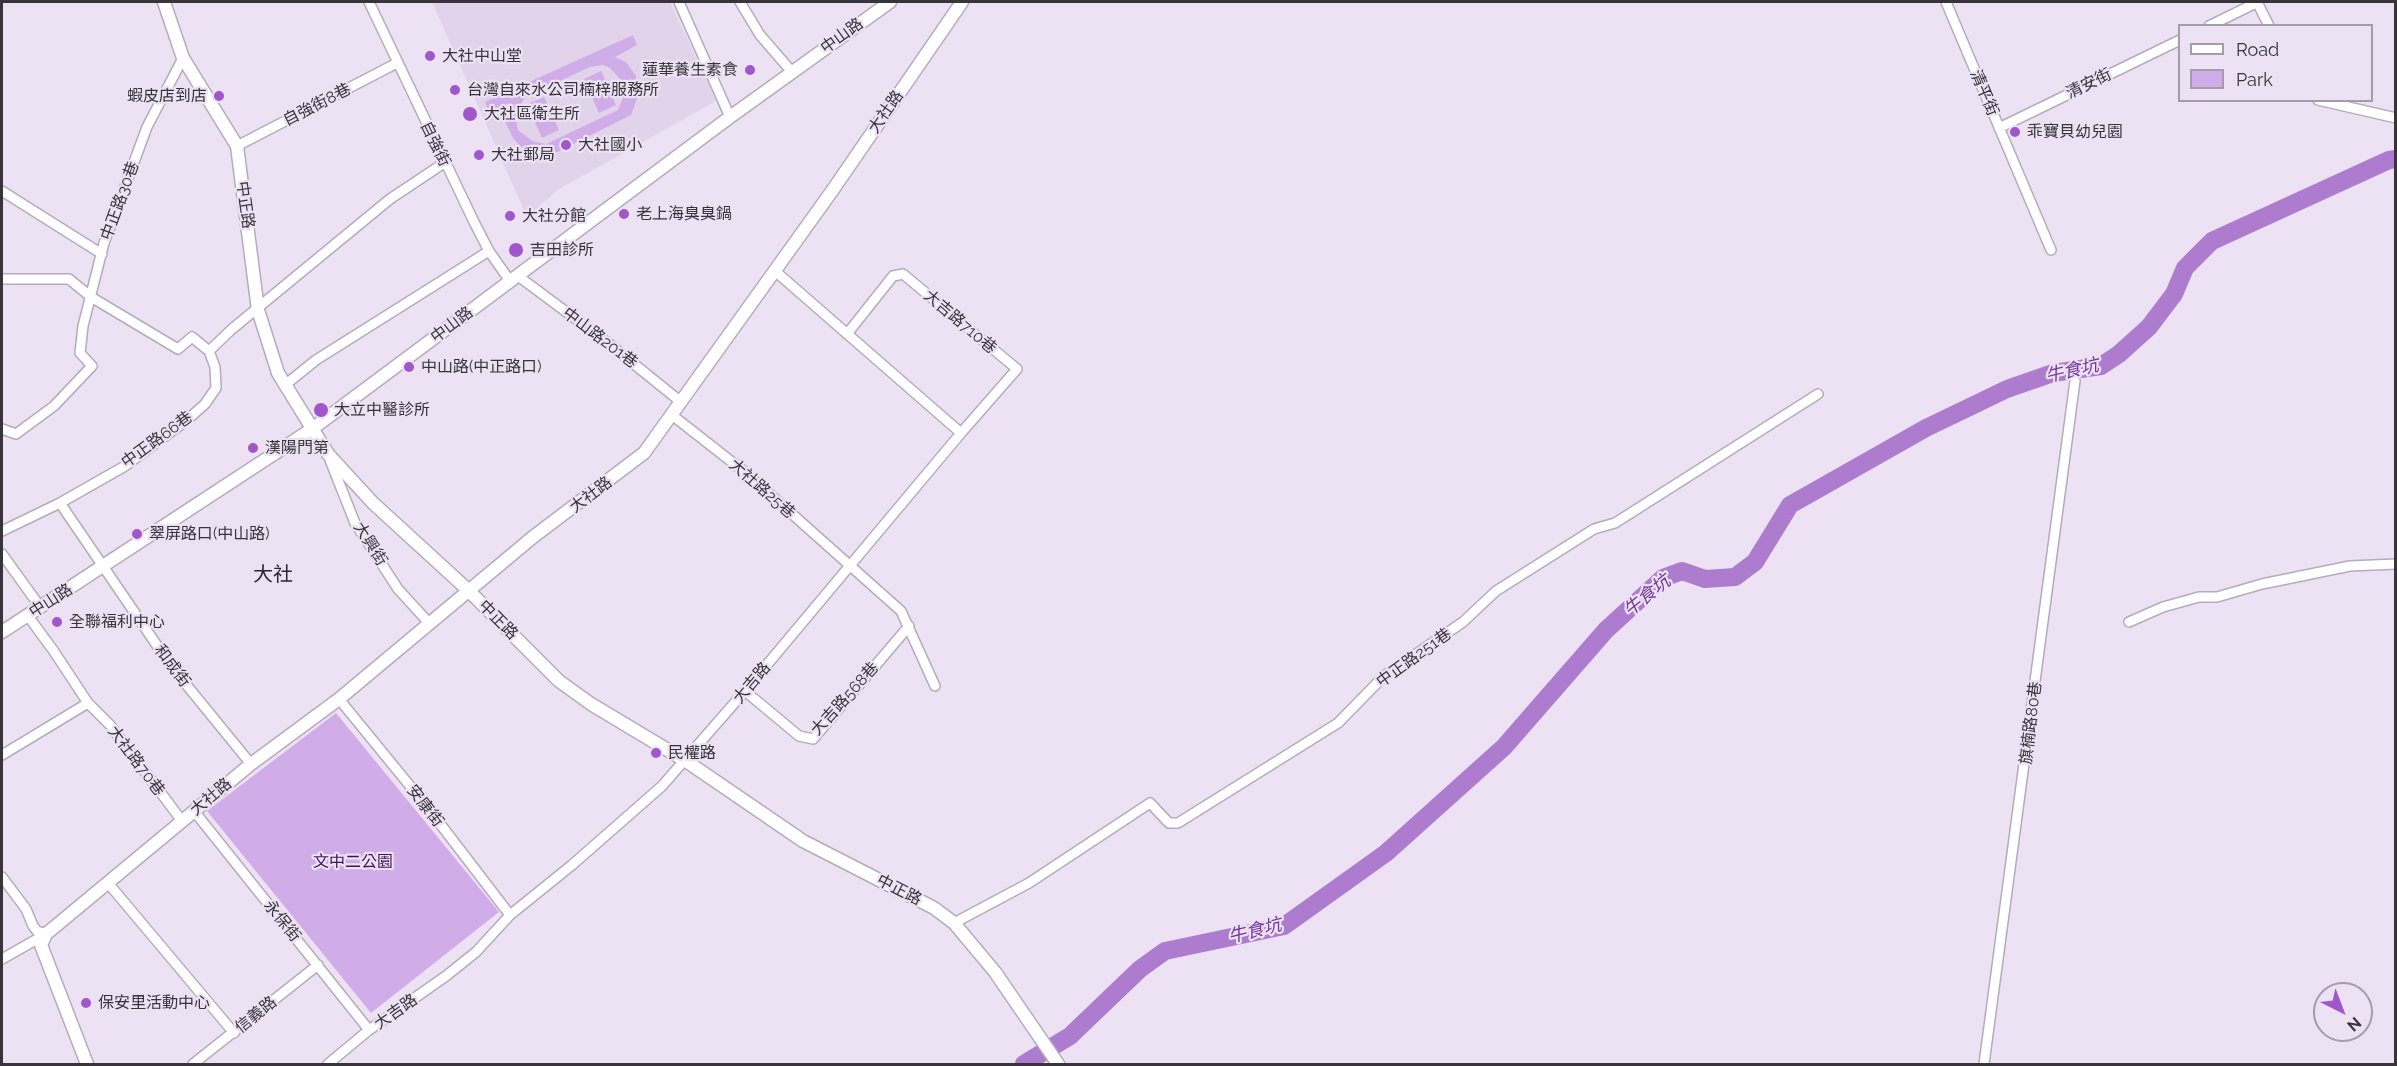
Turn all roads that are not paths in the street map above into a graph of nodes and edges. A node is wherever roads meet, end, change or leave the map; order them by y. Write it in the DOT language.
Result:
graph roads {
  1 [pos="164,2"];
  2 [pos="369,2"];
  3 [pos="679,2"];
  4 [pos="740,2"];
  5 [pos="890,2"];
  6 [pos="962,2"];
  7 [pos="1946,2"];
  8 [pos="2257,2"];
  9 [pos="2213,24"];
  10 [pos="2268,24"];
  11 [pos="2178,41"];
  12 [pos="183,58"];
  13 [pos="397,63"];
  14 [pos="792,72"];
  15 [pos="2327,102"];
  16 [pos="730,117"];
  17 [pos="2396,118"];
  18 [pos="1999,128"];
  19 [pos="237,146"];
  20 [pos="444,163"];
  21 [pos="2,191"];
  22 [pos="2051,250"];
  23 [pos="489,251"];
  24 [pos="102,254"];
  25 [pos="775,271"];
  26 [pos="2,279"];
  27 [pos="514,279"];
  28 [pos="91,297"];
  29 [pos="258,310"];
  30 [pos="847,334"];
  31 [pos="209,351"];
  32 [pos="2075,381"];
  33 [pos="285,385"];
  34 [pos="1818,394"];
  35 [pos="681,402"];
  36 [pos="672,415"];
  37 [pos="2,429"];
  38 [pos="312,429"];
  39 [pos="961,433"];
  40 [pos="328,454"];
  41 [pos="60,503"];
  42 [pos="2,531"];
  43 [pos="2,554"];
  44 [pos="2396,564"];
  45 [pos="850,566"];
  46 [pos="102,567"];
  47 [pos="468,590"];
  48 [pos="41,608"];
  49 [pos="28,616"];
  50 [pos="2129,622"];
  51 [pos="429,624"];
  52 [pos="909,626"];
  53 [pos="2,632"];
  54 [pos="935,686"];
  55 [pos="745,691"];
  56 [pos="339,699"];
  57 [pos="88,703"];
  58 [pos="2,755"];
  59 [pos="686,761"];
  60 [pos="251,765"];
  61 [pos="194,811"];
  62 [pos="182,821"];
  63 [pos="2,878"];
  64 [pos="108,883"];
  65 [pos="510,915"];
  66 [pos="954,923"];
  67 [pos="46,934"];
  68 [pos="2,959"];
  69 [pos="318,965"];
  70 [pos="369,1030"];
  71 [pos="234,1033"];
  72 [pos="1056,1062"];
  73 [pos="87,1065"];
  74 [pos="193,1065"];
  75 [pos="328,1065"];
  76 [pos="1984,1065"];
  1 -- 12 [label="street, 中正路"];
  2 -- 13 [label="street, 自強街"];
  3 -- 16 [label="street"];
  4 -- 14 [label="street"];
  5 -- 14 [label="street, 中山路"];
  6 -- 25 [label="street, 大社路"];
  7 -- 18 [label="street, 清平街"];
  8 -- 9 [label="street"];
  8 -- 10 [label="street"];
  11 -- 18 [label="street, 清安街"];
  12 -- 19 [label="street, 中正路"];
  12 -- 24 [label="street, 中正路30巷"];
  13 -- 19 [label="street, 自強街8巷"];
  13 -- 20 [label="street, 自強街"];
  14 -- 16 [label="street, 中山路"];
  15 -- 17 [label="street"];
  16 -- 27 [label="street, 中山路"];
  18 -- 22 [label="street, 清平街"];
  19 -- 29 [label="street, 中正路"];
  20 -- 23 [label="street, 自強街"];
  20 -- 29 [label="street"];
  21 -- 24 [label="street"];
  23 -- 27 [label="street, 自強街"];
  23 -- 33 [label="street"];
  24 -- 28 [label="street, 中正路30巷"];
  25 -- 30 [label="street"];
  25 -- 35 [label="street, 大社路"];
  26 -- 28 [label="street"];
  27 -- 35 [label="street, 中山路201巷"];
  27 -- 38 [label="street, 中山路"];
  28 -- 31 [label="street"];
  28 -- 37 [label="street, 中正路30巷"];
  29 -- 31 [label="street"];
  29 -- 33 [label="street, 中正路"];
  30 -- 39 [label="street"];
  30 -- 39 [label="street, 大吉路710巷"];
  31 -- 41 [label="street, 中正路66巷"];
  32 -- 76 [label="street, 旗楠路80巷"];
  33 -- 38 [label="street, 中正路"];
  34 -- 66 [label="street, 中正路251巷"];
  35 -- 36 [label="street, 大社路"];
  36 -- 45 [label="street, 大社路25巷"];
  36 -- 47 [label="street, 大社路"];
  38 -- 40 [label="street, 中正路"];
  38 -- 46 [label="street, 中山路"];
  39 -- 45 [label="street, 大吉路"];
  40 -- 47 [label="street, 中正路"];
  40 -- 51 [label="street, 大興街"];
  41 -- 42 [label="street, 中正路66巷"];
  41 -- 46 [label="street, 和成街"];
  43 -- 48 [label="street"];
  44 -- 50 [label="street"];
  45 -- 52 [label="street, 大社路25巷"];
  45 -- 55 [label="street, 大吉路"];
  46 -- 48 [label="street, 中山路"];
  46 -- 60 [label="street, 和成街"];
  47 -- 51 [label="street, 大社路"];
  47 -- 59 [label="street, 中正路"];
  48 -- 49 [label="street, 中山路"];
  49 -- 53 [label="street, 中山路"];
  49 -- 57 [label="street, 大社路70巷"];
  51 -- 56 [label="street, 大社路"];
  52 -- 54 [label="street, 大社路25巷"];
  52 -- 55 [label="street, 大吉路568巷"];
  55 -- 59 [label="street, 大吉路"];
  56 -- 60 [label="street, 大社路"];
  56 -- 65 [label="street, 安康街"];
  57 -- 58 [label="street"];
  57 -- 62 [label="street, 大社路70巷"];
  59 -- 65 [label="street, 大吉路"];
  59 -- 66 [label="street, 中正路"];
  60 -- 61 [label="street, 大社路"];
  61 -- 62 [label="street, 大社路"];
  61 -- 69 [label="street, 永保街"];
  62 -- 64 [label="street, 大社路"];
  63 -- 67 [label="street"];
  64 -- 67 [label="street, 大社路"];
  64 -- 71 [label="street"];
  65 -- 70 [label="street, 大吉路"];
  66 -- 72 [label="street, 中正路"];
  67 -- 68 [label="street"];
  67 -- 73 [label="street"];
  69 -- 70 [label="street, 永保街"];
  69 -- 71 [label="street, 信義路"];
  70 -- 75 [label="street, 大吉路"];
  71 -- 74 [label="street, 信義路"];
}
